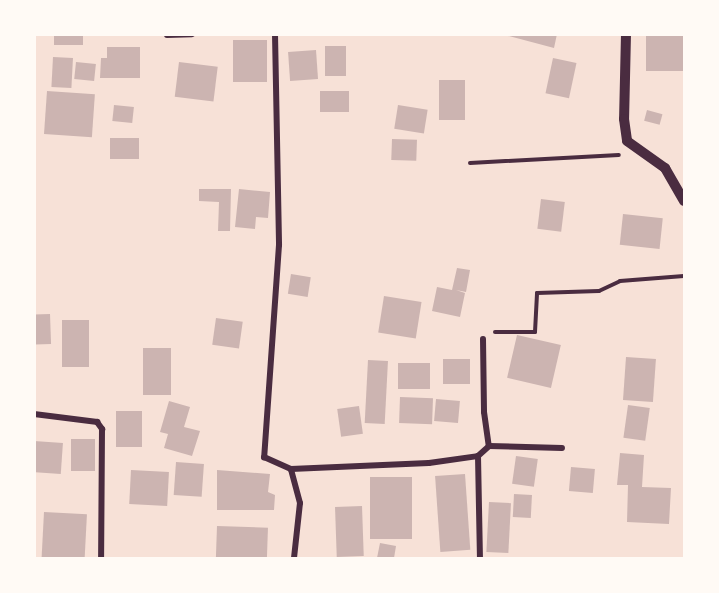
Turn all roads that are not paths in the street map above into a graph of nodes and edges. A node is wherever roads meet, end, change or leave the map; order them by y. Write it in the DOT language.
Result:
graph roads {
  1 [pos="192,34"];
  2 [pos="275,34"];
  3 [pos="626,34"];
  4 [pos="167,35"];
  5 [pos="684,201"];
  6 [pos="483,339"];
  7 [pos="34,414"];
  8 [pos="489,446"];
  9 [pos="562,448"];
  10 [pos="478,456"];
  11 [pos="291,469"];
  12 [pos="101,558"];
  13 [pos="294,558"];
  14 [pos="480,558"];
  1 -- 4 [label="street"];
  2 -- 11 [label="street"];
  3 -- 5 [label="street"];
  6 -- 8 [label="street"];
  7 -- 12 [label="street"];
  8 -- 9 [label="street"];
  8 -- 10 [label="street"];
  10 -- 11 [label="street"];
  10 -- 14 [label="street"];
  11 -- 13 [label="street"];
}
